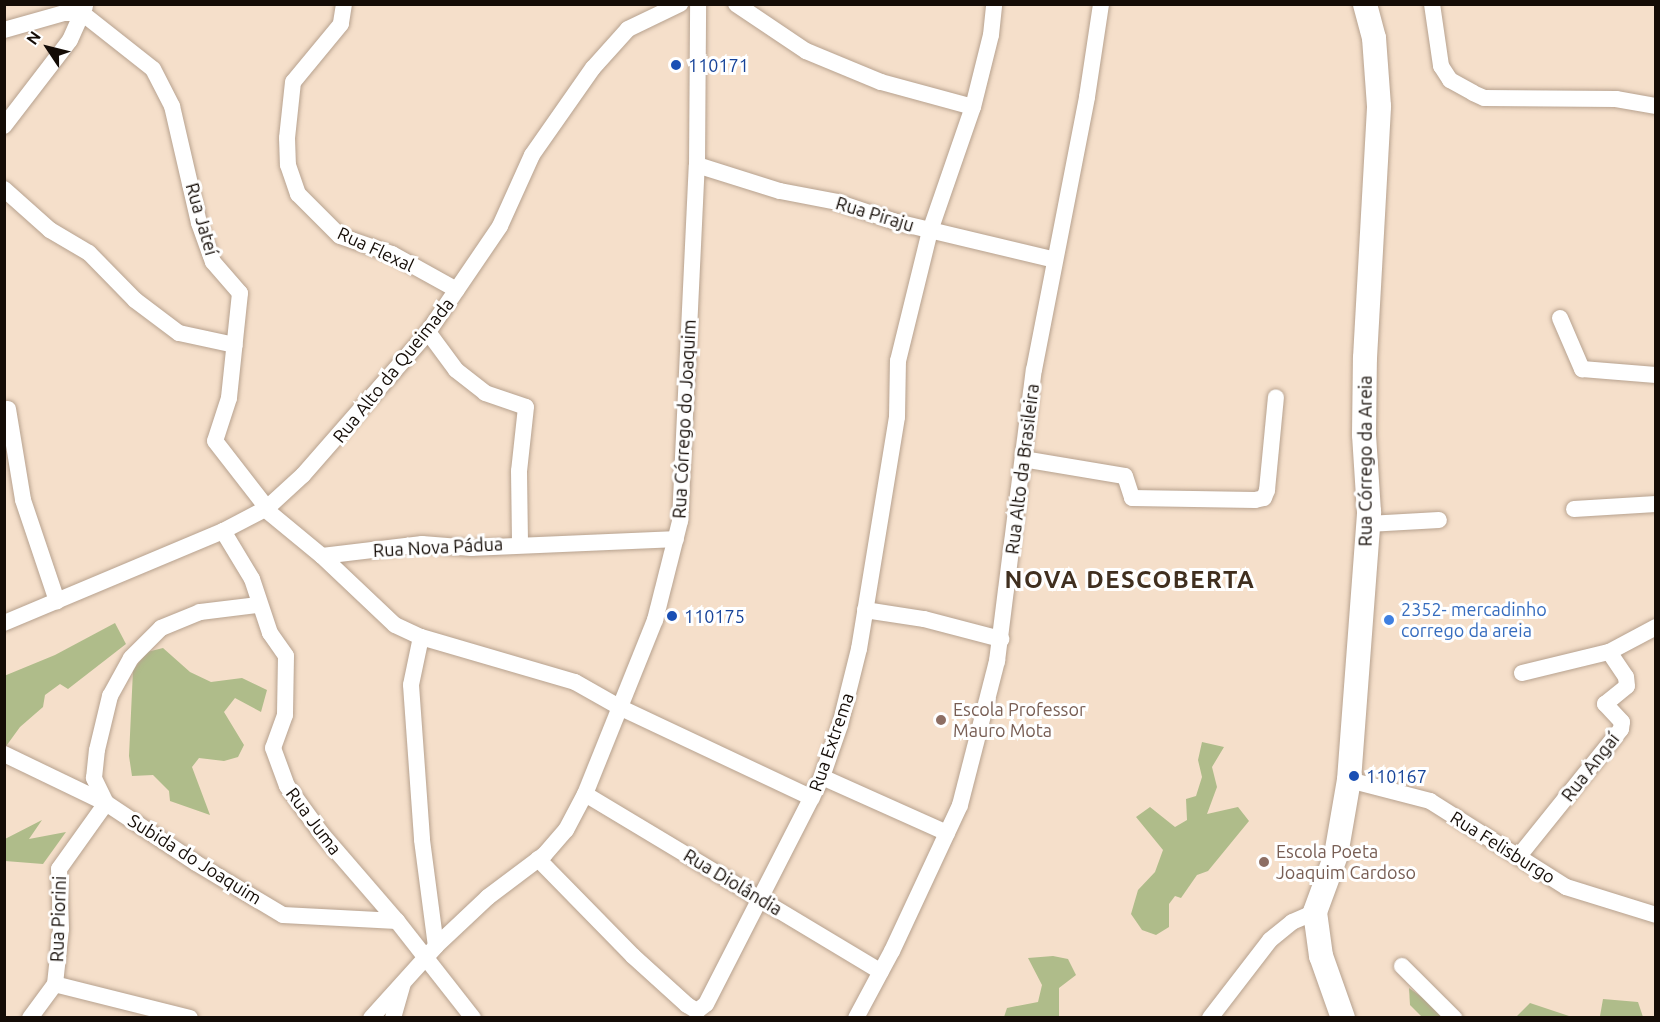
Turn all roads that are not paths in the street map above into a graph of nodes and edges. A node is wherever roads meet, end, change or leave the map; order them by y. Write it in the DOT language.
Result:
graph roads {
  1 [pos="344,4"];
  2 [pos="680,4"];
  3 [pos="698,4"];
  4 [pos="736,4"];
  5 [pos="994,4"];
  6 [pos="1101,4"];
  7 [pos="1365,4"];
  8 [pos="1432,4"];
  9 [pos="84,9"];
  10 [pos="4,30"];
  11 [pos="1656,106"];
  12 [pos="973,107"];
  13 [pos="4,126"];
  14 [pos="697,165"];
  15 [pos="4,189"];
  16 [pos="930,231"];
  17 [pos="1055,260"];
  18 [pos="457,291"];
  19 [pos="1560,318"];
  20 [pos="428,332"];
  21 [pos="235,345"];
  22 [pos="1656,375"];
  23 [pos="1276,397"];
  24 [pos="8,409"];
  25 [pos="1023,459"];
  26 [pos="1656,504"];
  27 [pos="266,508"];
  28 [pos="1574,509"];
  29 [pos="1439,520"];
  30 [pos="1368,524"];
  31 [pos="223,531"];
  32 [pos="676,540"];
  33 [pos="520,544"];
  34 [pos="322,556"];
  35 [pos="57,601"];
  36 [pos="257,604"];
  37 [pos="865,610"];
  38 [pos="4,623"];
  39 [pos="1656,627"];
  40 [pos="421,637"];
  41 [pos="1000,639"];
  42 [pos="1609,652"];
  43 [pos="1522,673"];
  44 [pos="621,708"];
  45 [pos="4,754"];
  46 [pos="822,777"];
  47 [pos="1349,780"];
  48 [pos="585,794"];
  49 [pos="812,798"];
  50 [pos="106,802"];
  51 [pos="947,833"];
  52 [pos="1519,856"];
  53 [pos="538,859"];
  54 [pos="760,898"];
  55 [pos="1315,912"];
  56 [pos="1656,915"];
  57 [pos="397,921"];
  58 [pos="431,951"];
  59 [pos="1402,966"];
  60 [pos="881,972"];
  61 [pos="405,978"];
  62 [pos="55,984"];
  63 [pos="30,1017"];
  64 [pos="190,1017"];
  65 [pos="371,1017"];
  66 [pos="393,1017"];
  67 [pos="473,1017"];
  68 [pos="856,1017"];
  69 [pos="1210,1017"];
  70 [pos="1343,1017"];
  71 [pos="1454,1017"];
  1 -- 18 [label="street, Rua Flexal"];
  2 -- 18 [label="street, Rua Alto da Queimada"];
  3 -- 14 [label="street, Rua Córrego do Joaquim"];
  4 -- 12 [label="street"];
  5 -- 12 [label="street, Rua Extrema"];
  6 -- 17 [label="street, Rua Alto da Brasileira"];
  7 -- 30 [label="street, Rua Córrego da Areia"];
  8 -- 11 [label="street"];
  9 -- 10 [label="street"];
  9 -- 13 [label="street"];
  9 -- 21 [label="street, Rua Jateí"];
  12 -- 16 [label="street, Rua Extrema"];
  14 -- 16 [label="street, Rua Piraju"];
  14 -- 32 [label="street, Rua Córrego do Joaquim"];
  15 -- 21 [label="street"];
  16 -- 17 [label="street, Rua Piraju"];
  16 -- 37 [label="street, Rua Extrema"];
  17 -- 25 [label="street, Rua Alto da Brasileira"];
  18 -- 20 [label="street, Rua Alto da Queimada"];
  19 -- 22 [label="street"];
  20 -- 27 [label="street, Rua Alto da Queimada"];
  20 -- 33 [label="street"];
  21 -- 27 [label="street, Rua Jateí"];
  23 -- 25 [label="street"];
  24 -- 35 [label="street"];
  25 -- 41 [label="street, Rua Alto da Brasileira"];
  26 -- 28 [label="street"];
  27 -- 31 [label="street, Rua Alto da Queimada"];
  27 -- 34 [label="street"];
  29 -- 30 [label="street"];
  30 -- 47 [label="street, Rua Córrego da Areia"];
  31 -- 35 [label="street, Rua Alto da Queimada"];
  31 -- 36 [label="street, Rua Juma"];
  32 -- 33 [label="street, Rua Nova Pádua"];
  32 -- 44 [label="street, Rua Córrego do Joaquim"];
  33 -- 34 [label="street, Rua Nova Pádua"];
  34 -- 40 [label="street"];
  35 -- 38 [label="street, Rua Alto da Queimada"];
  36 -- 50 [label="street"];
  36 -- 57 [label="street, Rua Juma"];
  37 -- 41 [label="street"];
  37 -- 46 [label="street, Rua Extrema"];
  39 -- 42 [label="street"];
  40 -- 44 [label="street"];
  40 -- 58 [label="street"];
  41 -- 51 [label="street, Rua Alto da Brasileira"];
  42 -- 43 [label="street"];
  42 -- 52 [label="street, Rua Angaí"];
  44 -- 48 [label="street, Rua Córrego do Joaquim"];
  44 -- 49 [label="street"];
  45 -- 50 [label="street, Subida do Joaquim"];
  46 -- 49 [label="street, Rua Extrema"];
  46 -- 51 [label="street"];
  47 -- 52 [label="street, Rua Felisburgo"];
  47 -- 55 [label="street, Rua Córrego da Areia"];
  48 -- 53 [label="street, Rua Córrego do Joaquim"];
  48 -- 54 [label="street, Rua Diolândia"];
  49 -- 54 [label="street, Rua Extrema"];
  50 -- 57 [label="street, Subida do Joaquim"];
  50 -- 62 [label="street, Rua Piorini"];
  51 -- 60 [label="street, Rua Alto da Brasileira"];
  52 -- 56 [label="street, Rua Felisburgo"];
  53 -- 54 [label="street, Rua Extrema"];
  53 -- 58 [label="street, Rua Córrego do Joaquim"];
  54 -- 60 [label="street, Rua Diolândia"];
  55 -- 69 [label="street"];
  55 -- 70 [label="street, Rua Córrego da Areia"];
  57 -- 58 [label="street, Rua Juma"];
  58 -- 61 [label="street, Rua Córrego do Joaquim"];
  58 -- 67 [label="street, Rua Juma"];
  59 -- 71 [label="street"];
  60 -- 68 [label="street, Rua Alto da Brasileira"];
  61 -- 65 [label="street, Rua Córrego do Joaquim"];
  61 -- 66 [label="street"];
  62 -- 63 [label="street"];
  62 -- 64 [label="street, Rua Piorini"];
}
